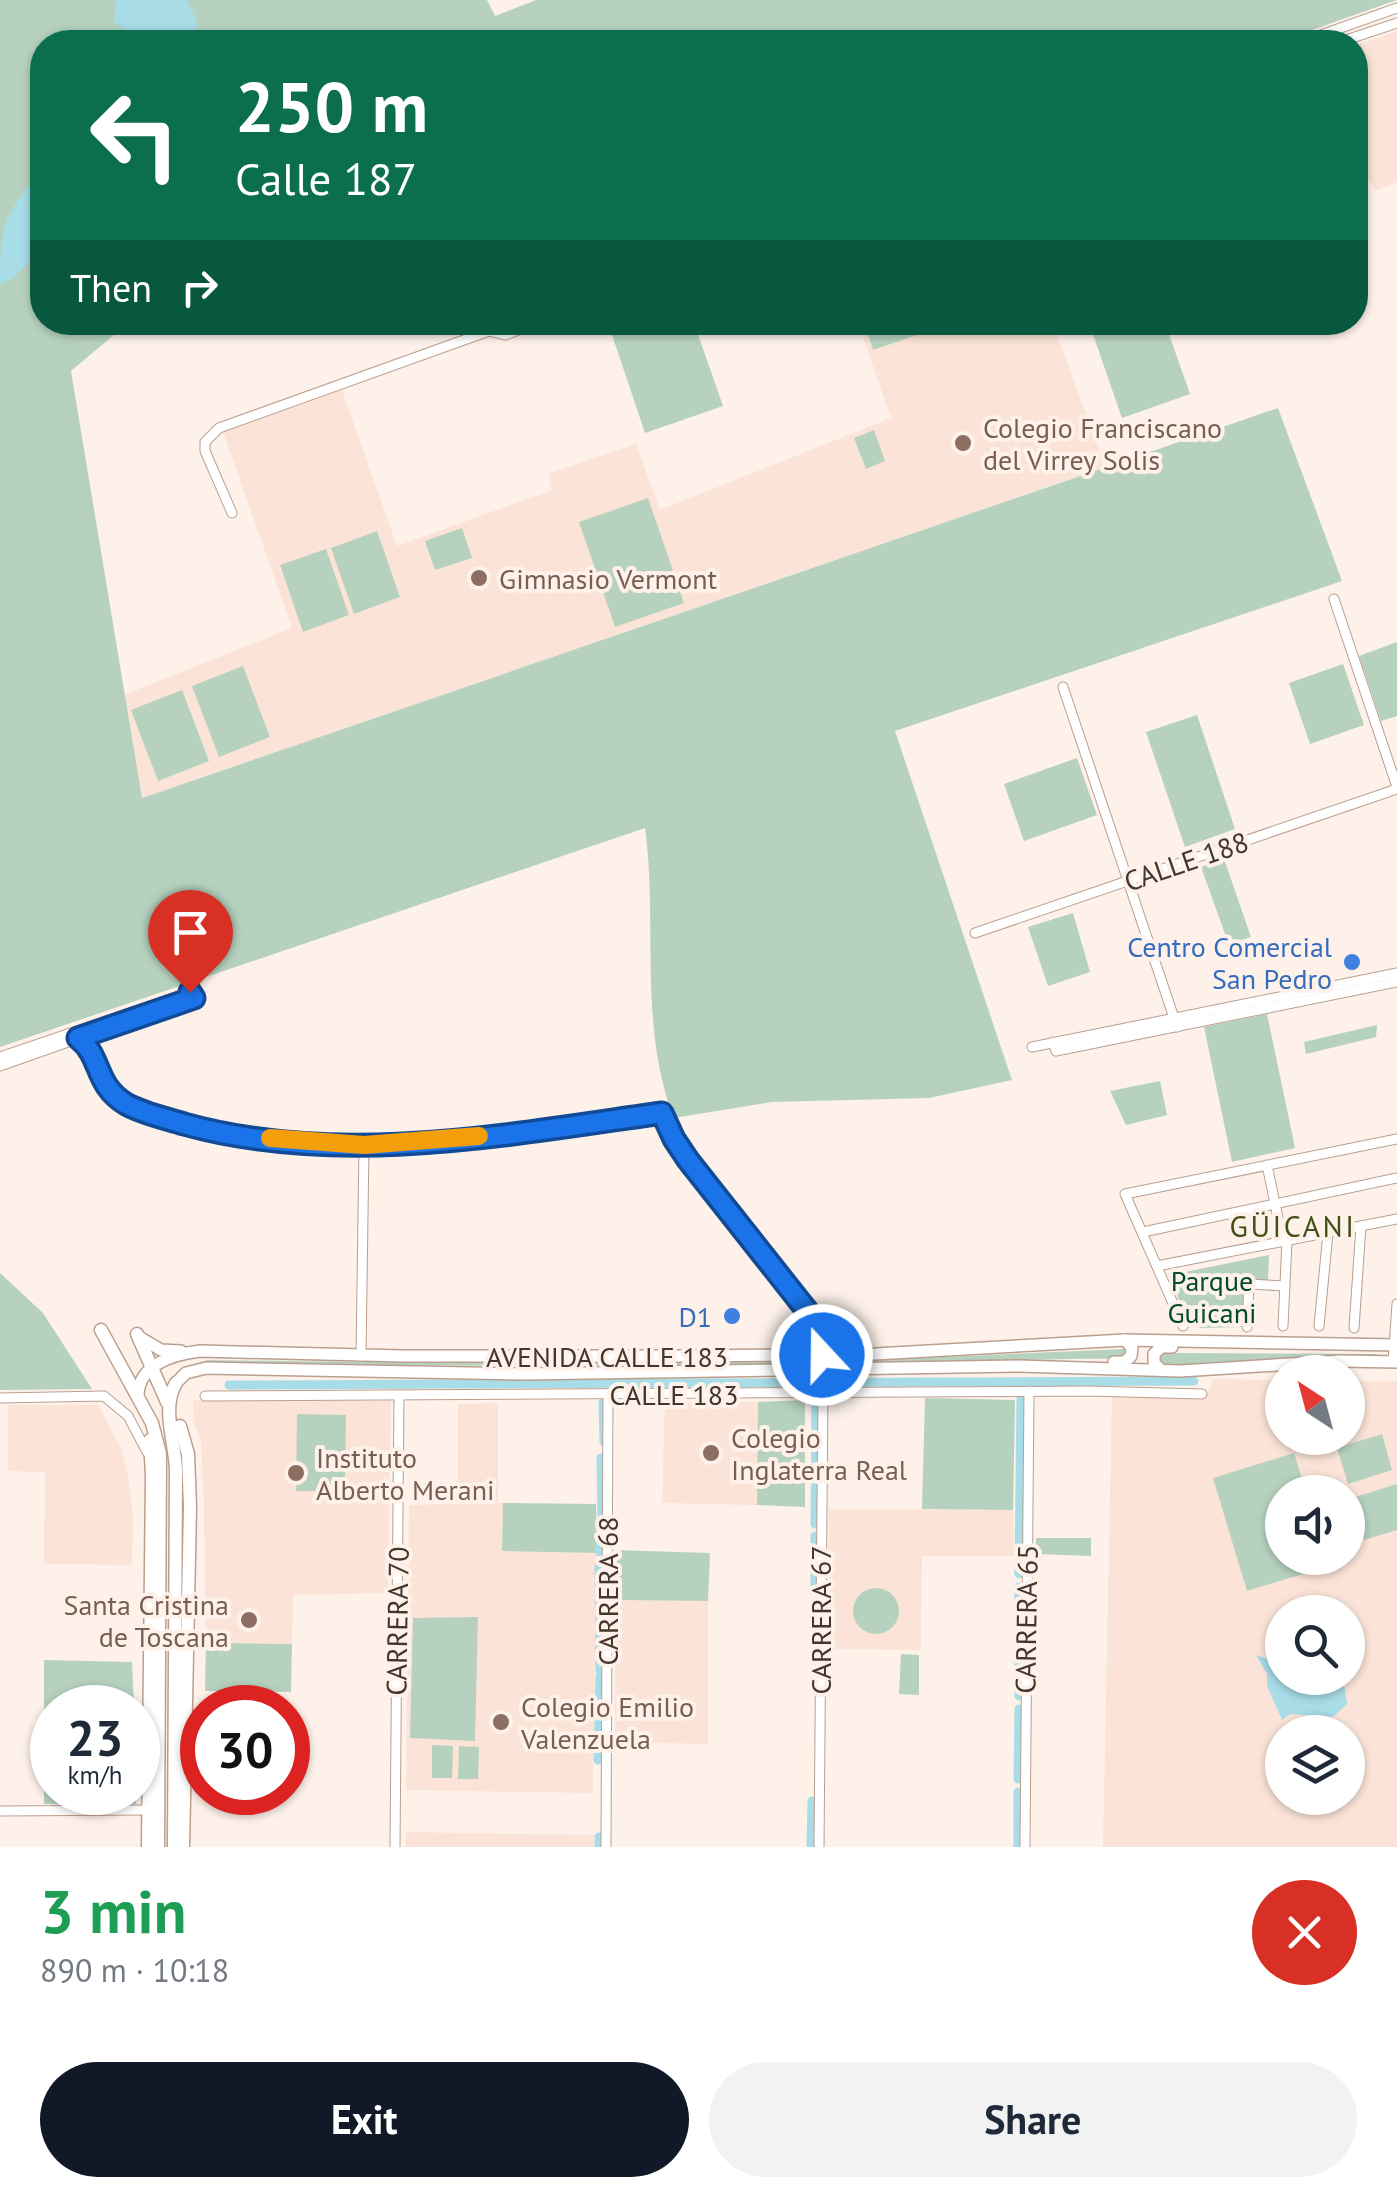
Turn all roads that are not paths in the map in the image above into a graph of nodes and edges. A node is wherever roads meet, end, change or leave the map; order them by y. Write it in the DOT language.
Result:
graph roads {
  1 [pos="1397,8"];
  2 [pos="1397,22"];
  3 [pos="1334,30"];
  4 [pos="1368,32"];
  5 [pos="477,335"];
  6 [pos="232,514"];
  7 [pos="1334,599"];
  8 [pos="1063,687"];
  9 [pos="1397,788"];
  10 [pos="1127,881"];
  11 [pos="975,933"];
  12 [pos="1397,974"];
  13 [pos="1397,982"];
  14 [pos="1176,1022"];
  15 [pos="78,1038"];
  16 [pos="1032,1047"];
  17 [pos="0,1057"];
  18 [pos="0,1066"];
  19 [pos="1397,1139"];
  20 [pos="364,1145"];
  21 [pos="1267,1165"];
  22 [pos="1397,1178"];
  23 [pos="1275,1203"];
  24 [pos="1397,1219"];
  25 [pos="1361,1226"];
  26 [pos="1143,1232"];
  27 [pos="1328,1233"];
  28 [pos="1285,1241"];
  29 [pos="1158,1266"];
  30 [pos="1285,1286"];
  31 [pos="1397,1304"];
  32 [pos="1183,1326"];
  33 [pos="1283,1326"];
  34 [pos="1318,1326"];
  35 [pos="1247,1327"];
  36 [pos="1354,1328"];
  37 [pos="101,1330"];
  38 [pos="137,1334"];
  39 [pos="1125,1340"];
  40 [pos="1246,1342"];
  41 [pos="1396,1345"];
  42 [pos="200,1351"];
  43 [pos="822,1355"];
  44 [pos="360,1356"];
  45 [pos="1395,1362"];
  46 [pos="153,1366"];
  47 [pos="1036,1366"];
  48 [pos="1161,1370"];
  49 [pos="174,1386"];
  50 [pos="1028,1392"];
  51 [pos="823,1393"];
  52 [pos="138,1394"];
  53 [pos="608,1394"];
  54 [pos="1202,1394"];
  55 [pos="399,1395"];
  56 [pos="205,1396"];
  57 [pos="0,1398"];
  58 [pos="168,1404"];
  59 [pos="152,1464"];
  60 [pos="150,1685"];
  61 [pos="0,1811"];
  62 [pos="30,1811"];
  63 [pos="149,1815"];
  64 [pos="148,1847"];
  65 [pos="158,1847"];
  66 [pos="174,1847"];
  67 [pos="183,1847"];
  68 [pos="395,1847"];
  69 [pos="606,1847"];
  70 [pos="819,1847"];
  71 [pos="1025,1847"];
  1 -- 3 [label="street"];
  2 -- 4 [label="street"];
  5 -- 6 [label="street"];
  7 -- 9 [label="street"];
  8 -- 10 [label="street"];
  9 -- 10 [label="street, CALLE 188"];
  10 -- 11 [label="street, CALLE 188"];
  10 -- 14 [label="street"];
  12 -- 14 [label="street"];
  13 -- 14 [label="street"];
  14 -- 16 [label="street"];
  15 -- 17 [label="street"];
  15 -- 18 [label="street"];
  15 -- 20 [label="street"];
  19 -- 21 [label="street"];
  20 -- 43 [label="street"];
  20 -- 44 [label="street"];
  21 -- 23 [label="street"];
  21 -- 26 [label="street"];
  22 -- 23 [label="street"];
  23 -- 26 [label="street"];
  23 -- 28 [label="street"];
  24 -- 25 [label="street"];
  25 -- 27 [label="street"];
  25 -- 36 [label="street"];
  26 -- 29 [label="street"];
  27 -- 28 [label="street"];
  27 -- 34 [label="street"];
  28 -- 29 [label="street"];
  28 -- 30 [label="street"];
  29 -- 32 [label="street"];
  30 -- 33 [label="street"];
  30 -- 35 [label="street"];
  31 -- 41 [label="street"];
  37 -- 52 [label="highway"];
  38 -- 42 [label="main road"];
  38 -- 46 [label="highway"];
  39 -- 40 [label="main road, AVENIDA CALLE 183"];
  39 -- 43 [label="main road, AVENIDA CALLE 183"];
  39 -- 47 [label="main road"];
  40 -- 41 [label="main road, AVENIDA CALLE 183"];
  40 -- 48 [label="main road"];
  41 -- 45 [label="street"];
  42 -- 44 [label="main road, AVENIDA CALLE 183"];
  42 -- 46 [label="main road, AVENIDA CALLE 183"];
  43 -- 44 [label="main road, AVENIDA CALLE 183"];
  45 -- 48 [label="main road, AVENIDA CALLE 183"];
  46 -- 52 [label="main road"];
  46 -- 58 [label="highway"];
  47 -- 48 [label="main road, AVENIDA CALLE 183"];
  47 -- 49 [label="main road, AVENIDA CALLE 183"];
  49 -- 58 [label="highway"];
  49 -- 67 [label="highway"];
  50 -- 51 [label="street, CALLE 183"];
  50 -- 54 [label="street, CALLE 183"];
  50 -- 71 [label="street, CARRERA 65"];
  51 -- 53 [label="street, CALLE 183"];
  51 -- 70 [label="street, CARRERA 67"];
  52 -- 59 [label="highway"];
  52 -- 65 [label="highway"];
  53 -- 55 [label="street, CALLE 183"];
  53 -- 69 [label="street, CARRERA 68"];
  55 -- 56 [label="street, CALLE 183"];
  55 -- 68 [label="street, CARRERA 70"];
  57 -- 59 [label="street"];
  58 -- 66 [label="highway"];
  59 -- 60 [label="highway"];
  61 -- 62 [label="street"];
  63 -- 64 [label="highway"];
}
